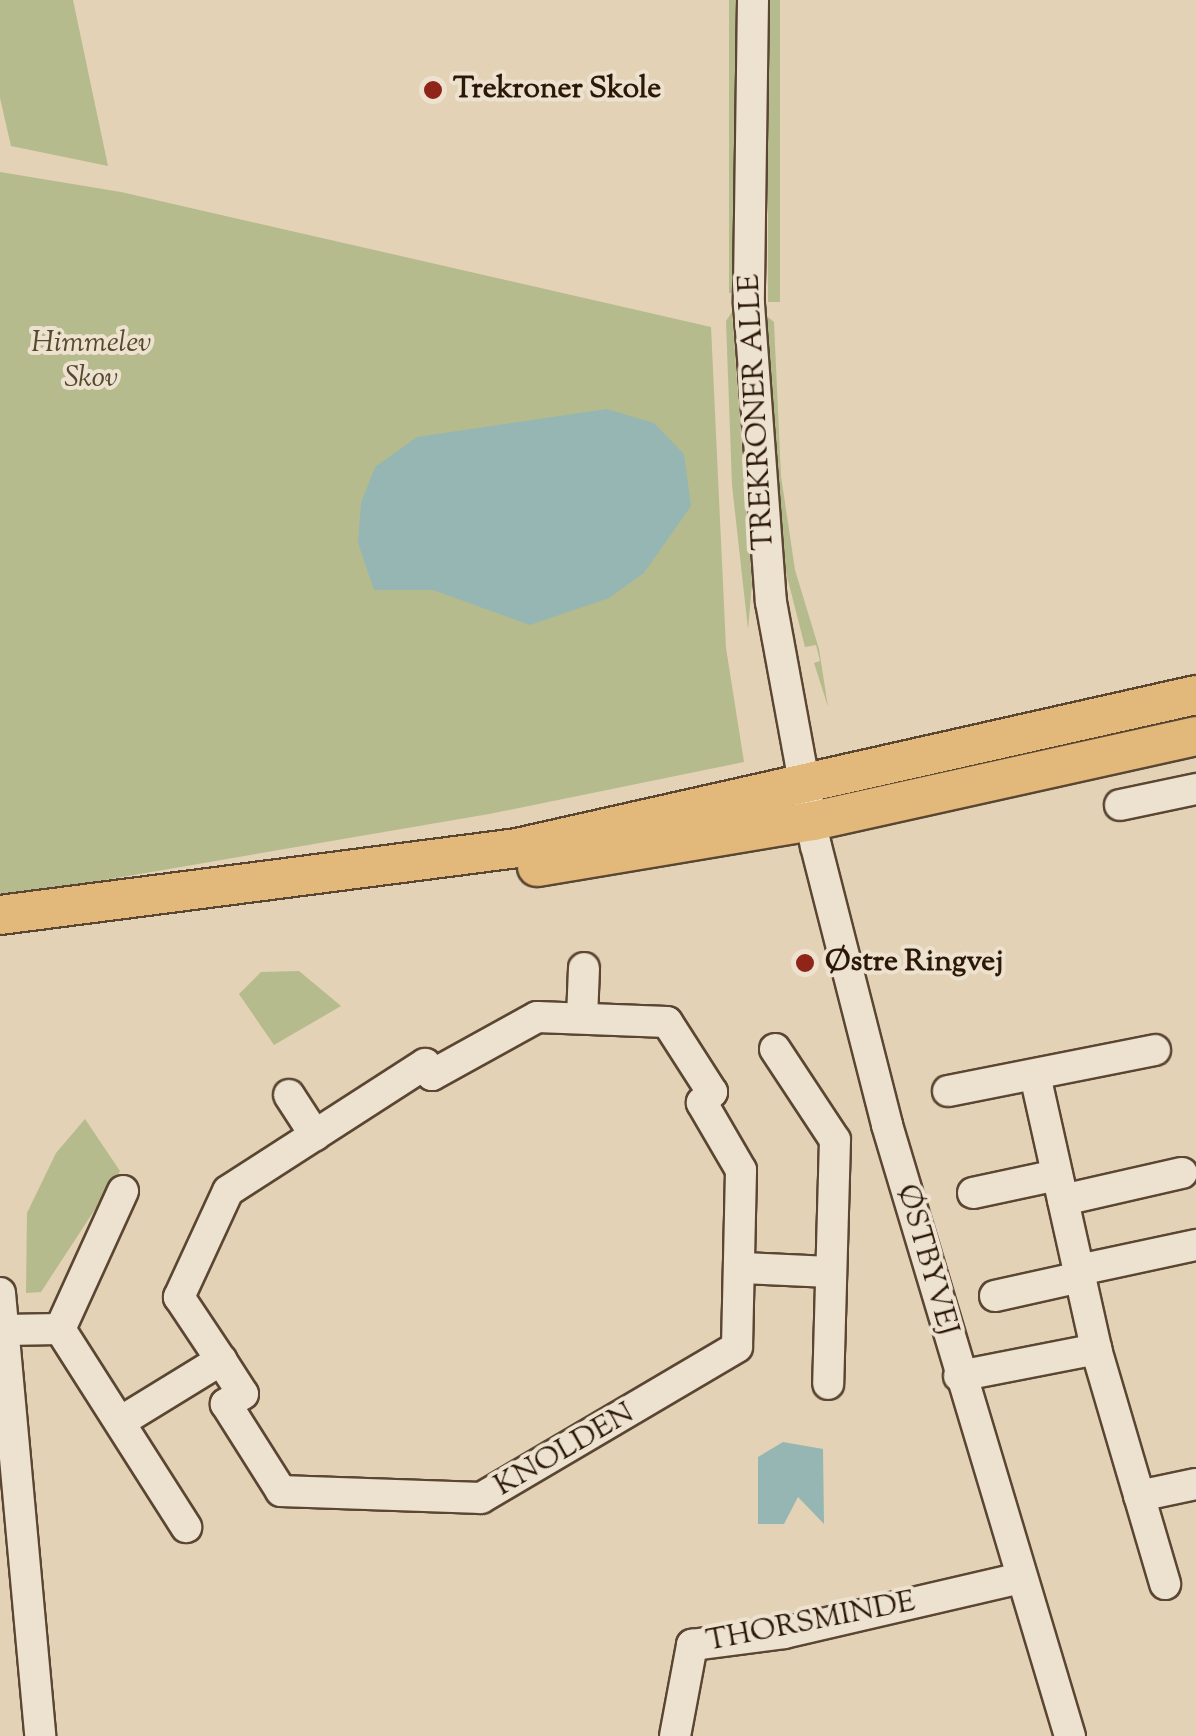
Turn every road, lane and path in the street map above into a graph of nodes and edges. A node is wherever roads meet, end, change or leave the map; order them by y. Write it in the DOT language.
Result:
graph roads {
  1 [pos="753,0"];
  2 [pos="1196,695"];
  3 [pos="1196,736"];
  4 [pos="804,780"];
  5 [pos="1196,789"];
  6 [pos="1120,804"];
  7 [pos="813,821"];
  8 [pos="0,915"];
  9 [pos="0,936"];
  10 [pos="584,968"];
  11 [pos="582,1018"];
  12 [pos="775,1049"];
  13 [pos="1155,1050"];
  14 [pos="1035,1075"];
  15 [pos="948,1092"];
  16 [pos="289,1095"];
  17 [pos="887,1126"];
  18 [pos="315,1135"];
  19 [pos="835,1140"];
  20 [pos="1182,1173"];
  21 [pos="1060,1188"];
  22 [pos="123,1191"];
  23 [pos="973,1193"];
  24 [pos="1196,1245"];
  25 [pos="742,1268"];
  26 [pos="831,1272"];
  27 [pos="1080,1274"];
  28 [pos="0,1293"];
  29 [pos="995,1296"];
  30 [pos="60,1329"];
  31 [pos="4,1330"];
  32 [pos="1096,1349"];
  33 [pos="222,1360"];
  34 [pos="960,1376"];
  35 [pos="828,1384"];
  36 [pos="120,1422"];
  37 [pos="1196,1484"];
  38 [pos="1139,1496"];
  39 [pos="186,1527"];
  40 [pos="1021,1578"];
  41 [pos="1165,1584"];
  42 [pos="40,1736"];
  43 [pos="675,1736"];
  44 [pos="1068,1736"];
  1 -- 4 [label="street, TREKRONER ALLE"];
  2 -- 4 [label="main road"];
  3 -- 7 [label="main road"];
  4 -- 7 [label="street, TREKRONER ALLE"];
  4 -- 8 [label="main road"];
  5 -- 6 [label="street"];
  7 -- 9 [label="main road"];
  7 -- 17 [label="street, ØSTBYVEJ"];
  10 -- 11 [label="street"];
  11 -- 18 [label="street, KNOLDEN"];
  11 -- 25 [label="street, KNOLDEN"];
  12 -- 19 [label="street"];
  13 -- 14 [label="street"];
  14 -- 15 [label="street"];
  14 -- 21 [label="street"];
  16 -- 18 [label="street"];
  17 -- 19 [label="street"];
  17 -- 34 [label="street, ØSTBYVEJ"];
  18 -- 33 [label="street, KNOLDEN"];
  19 -- 26 [label="street"];
  20 -- 21 [label="street"];
  21 -- 23 [label="street"];
  21 -- 27 [label="street"];
  22 -- 30 [label="street"];
  24 -- 27 [label="street"];
  25 -- 26 [label="street"];
  25 -- 33 [label="street, KNOLDEN"];
  26 -- 35 [label="street"];
  27 -- 29 [label="street"];
  27 -- 32 [label="street"];
  28 -- 31 [label="street"];
  30 -- 31 [label="street"];
  30 -- 36 [label="street"];
  31 -- 42 [label="street"];
  32 -- 34 [label="street"];
  32 -- 38 [label="street"];
  33 -- 36 [label="street"];
  34 -- 40 [label="street, ØSTBYVEJ"];
  36 -- 39 [label="street"];
  37 -- 38 [label="street"];
  38 -- 41 [label="street"];
  40 -- 43 [label="street, THORSMINDE"];
  40 -- 44 [label="street, ØSTBYVEJ"];
}
